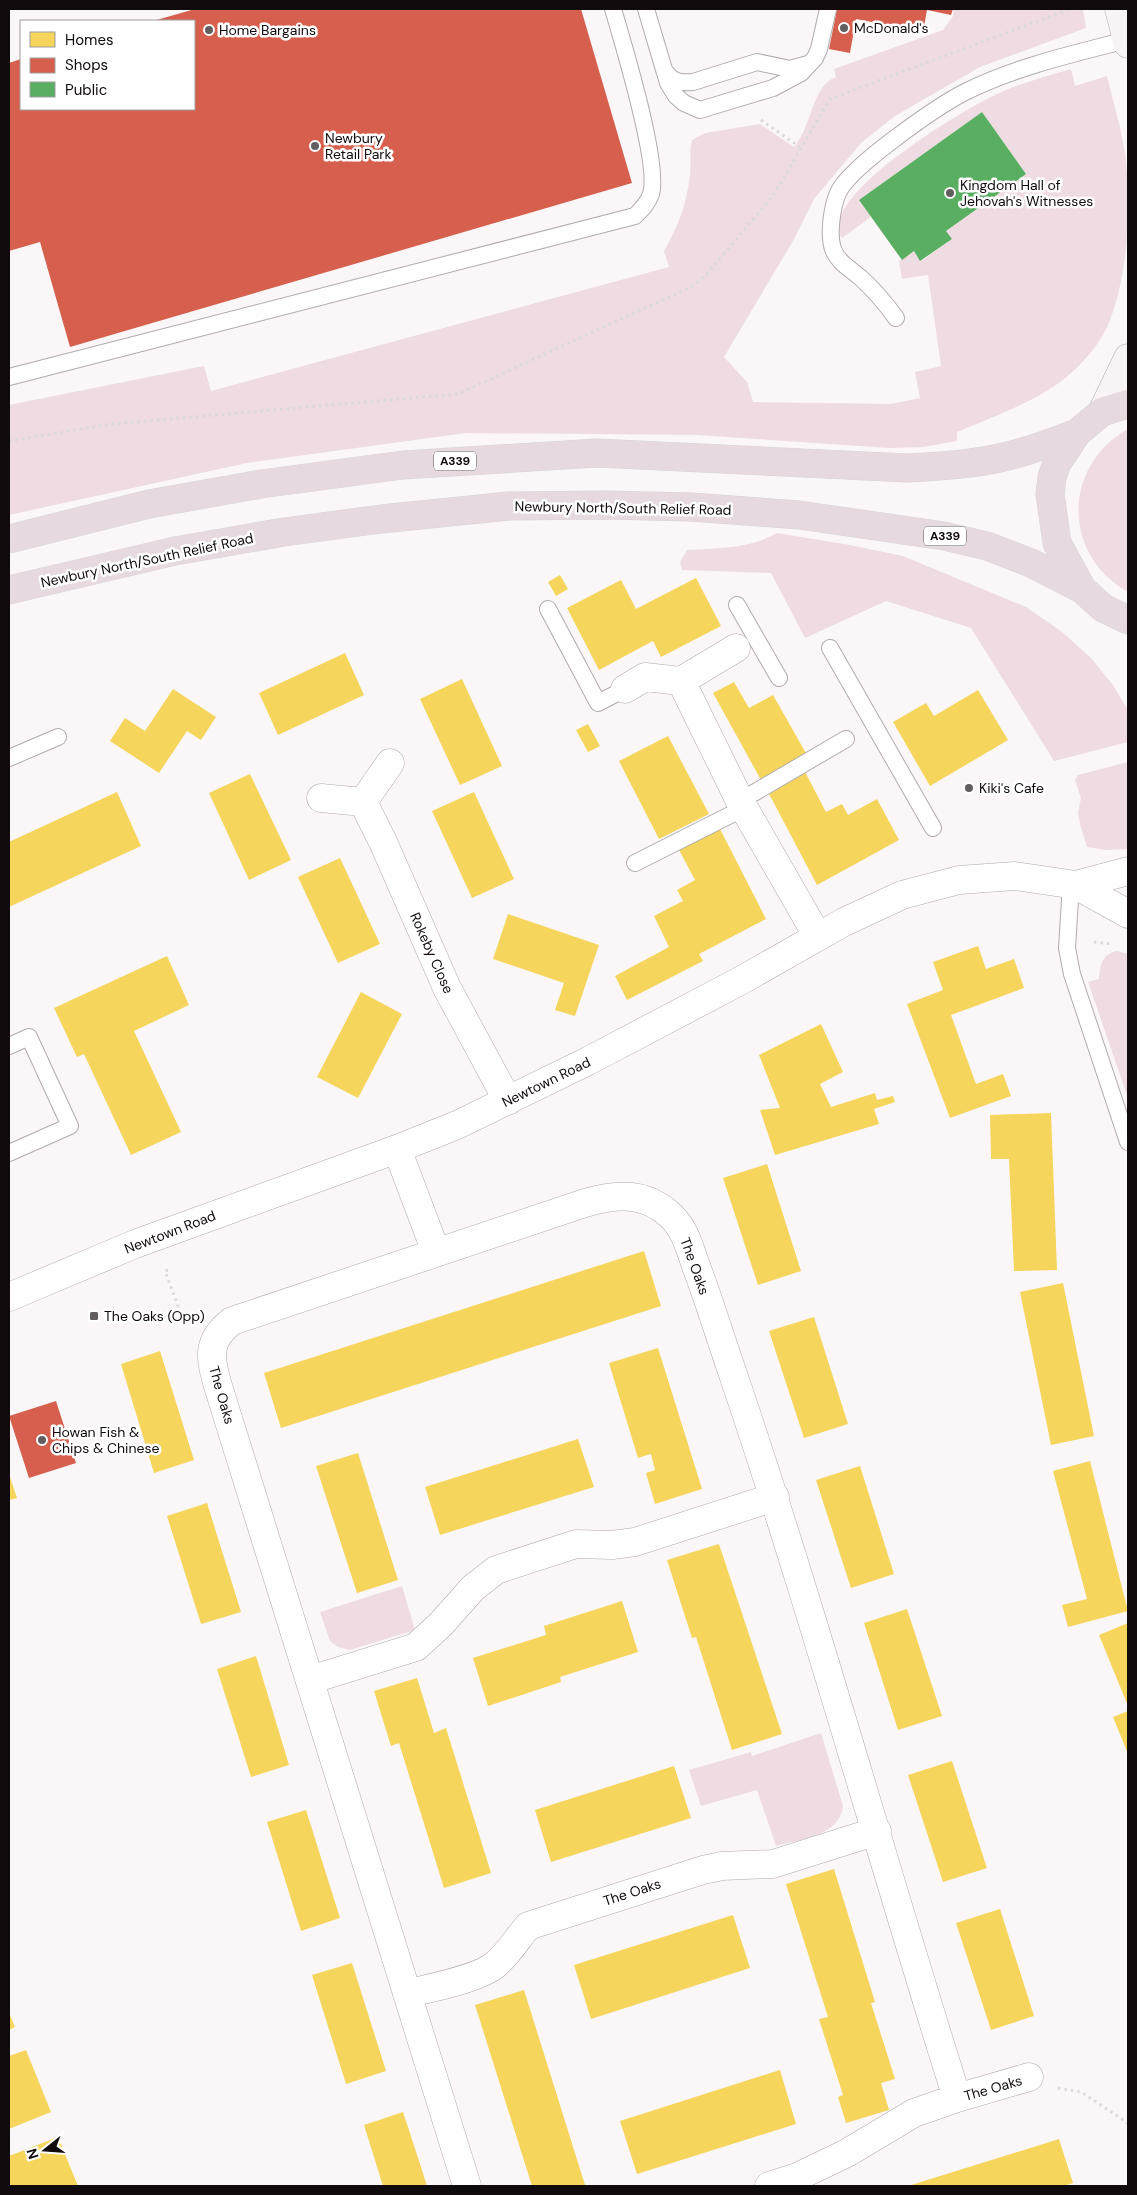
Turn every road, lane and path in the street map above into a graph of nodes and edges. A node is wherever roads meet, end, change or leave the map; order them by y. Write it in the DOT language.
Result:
graph roads {
  1 [pos="613,9"];
  2 [pos="646,9"];
  3 [pos="828,9"];
  4 [pos="1070,9"];
  5 [pos="1119,9"];
  6 [pos="1128,42"];
  7 [pos="810,64"];
  8 [pos="665,71"];
  9 [pos="896,318"];
  10 [pos="1128,358"];
  11 [pos="9,377"];
  12 [pos="1128,404"];
  13 [pos="1102,412"];
  14 [pos="1077,433"];
  15 [pos="9,441"];
  16 [pos="9,539"];
  17 [pos="1082,589"];
  18 [pos="9,590"];
  19 [pos="736,605"];
  20 [pos="548,609"];
  21 [pos="1124,624"];
  22 [pos="746,643"];
  23 [pos="830,648"];
  24 [pos="779,678"];
  25 [pos="681,681"];
  26 [pos="625,689"];
  27 [pos="58,737"];
  28 [pos="846,738"];
  29 [pos="9,758"];
  30 [pos="390,763"];
  31 [pos="321,798"];
  32 [pos="363,802"];
  33 [pos="742,805"];
  34 [pos="933,828"];
  35 [pos="635,863"];
  36 [pos="1128,871"];
  37 [pos="1074,885"];
  38 [pos="1128,914"];
  39 [pos="1067,936"];
  40 [pos="818,937"];
  41 [pos="1120,946"];
  42 [pos="9,1046"];
  43 [pos="508,1101"];
  44 [pos="1128,1142"];
  45 [pos="397,1149"];
  46 [pos="9,1153"];
  47 [pos="436,1252"];
  48 [pos="171,1268"];
  49 [pos="9,1297"];
  50 [pos="211,1351"];
  51 [pos="775,1497"];
  52 [pos="310,1680"];
  53 [pos="877,1831"];
  54 [pos="407,1994"];
  55 [pos="1029,2077"];
  56 [pos="957,2098"];
  57 [pos="1128,2123"];
  58 [pos="467,2186"];
  59 [pos="769,2186"];
  1 -- 11 [label="lane"];
  2 -- 8 [label="lane"];
  3 -- 7 [label="lane"];
  4 -- 15 [label="path"];
  5 -- 6 [label="street"];
  6 -- 9 [label="lane"];
  7 -- 8 [label="lane"];
  7 -- 8 [label="lane"];
  10 -- 13 [label="street"];
  12 -- 13 [label="highway"];
  13 -- 14 [label="highway"];
  14 -- 16 [label="highway, A339"];
  14 -- 17 [label="highway"];
  17 -- 18 [label="highway, Newbury North/South Relief Road / A339"];
  17 -- 21 [label="highway"];
  19 -- 22 [label="lane"];
  20 -- 26 [label="lane"];
  22 -- 24 [label="lane"];
  22 -- 25 [label="street"];
  23 -- 34 [label="lane"];
  25 -- 26 [label="street"];
  25 -- 33 [label="street"];
  27 -- 29 [label="lane"];
  28 -- 33 [label="lane"];
  30 -- 32 [label="street"];
  31 -- 32 [label="street"];
  32 -- 43 [label="street, Rokeby Close"];
  33 -- 35 [label="lane"];
  33 -- 40 [label="street"];
  36 -- 37 [label="street, Newtown Road"];
  37 -- 38 [label="street, Newtown Road"];
  37 -- 39 [label="lane"];
  37 -- 40 [label="street, Newtown Road"];
  39 -- 41 [label="path"];
  39 -- 44 [label="lane"];
  40 -- 43 [label="street, Newtown Road"];
  42 -- 46 [label="lane"];
  43 -- 45 [label="street, Newtown Road"];
  45 -- 47 [label="street"];
  45 -- 49 [label="street, Newtown Road"];
  47 -- 50 [label="street, The Oaks"];
  47 -- 51 [label="street, The Oaks"];
  48 -- 50 [label="path"];
  50 -- 52 [label="street, The Oaks"];
  51 -- 52 [label="street"];
  51 -- 53 [label="street, The Oaks"];
  52 -- 54 [label="street, The Oaks"];
  53 -- 54 [label="street, The Oaks"];
  53 -- 56 [label="street, The Oaks"];
  54 -- 58 [label="street, The Oaks"];
  55 -- 56 [label="street, The Oaks"];
  55 -- 57 [label="path"];
  56 -- 59 [label="street, The Oaks"];
}
